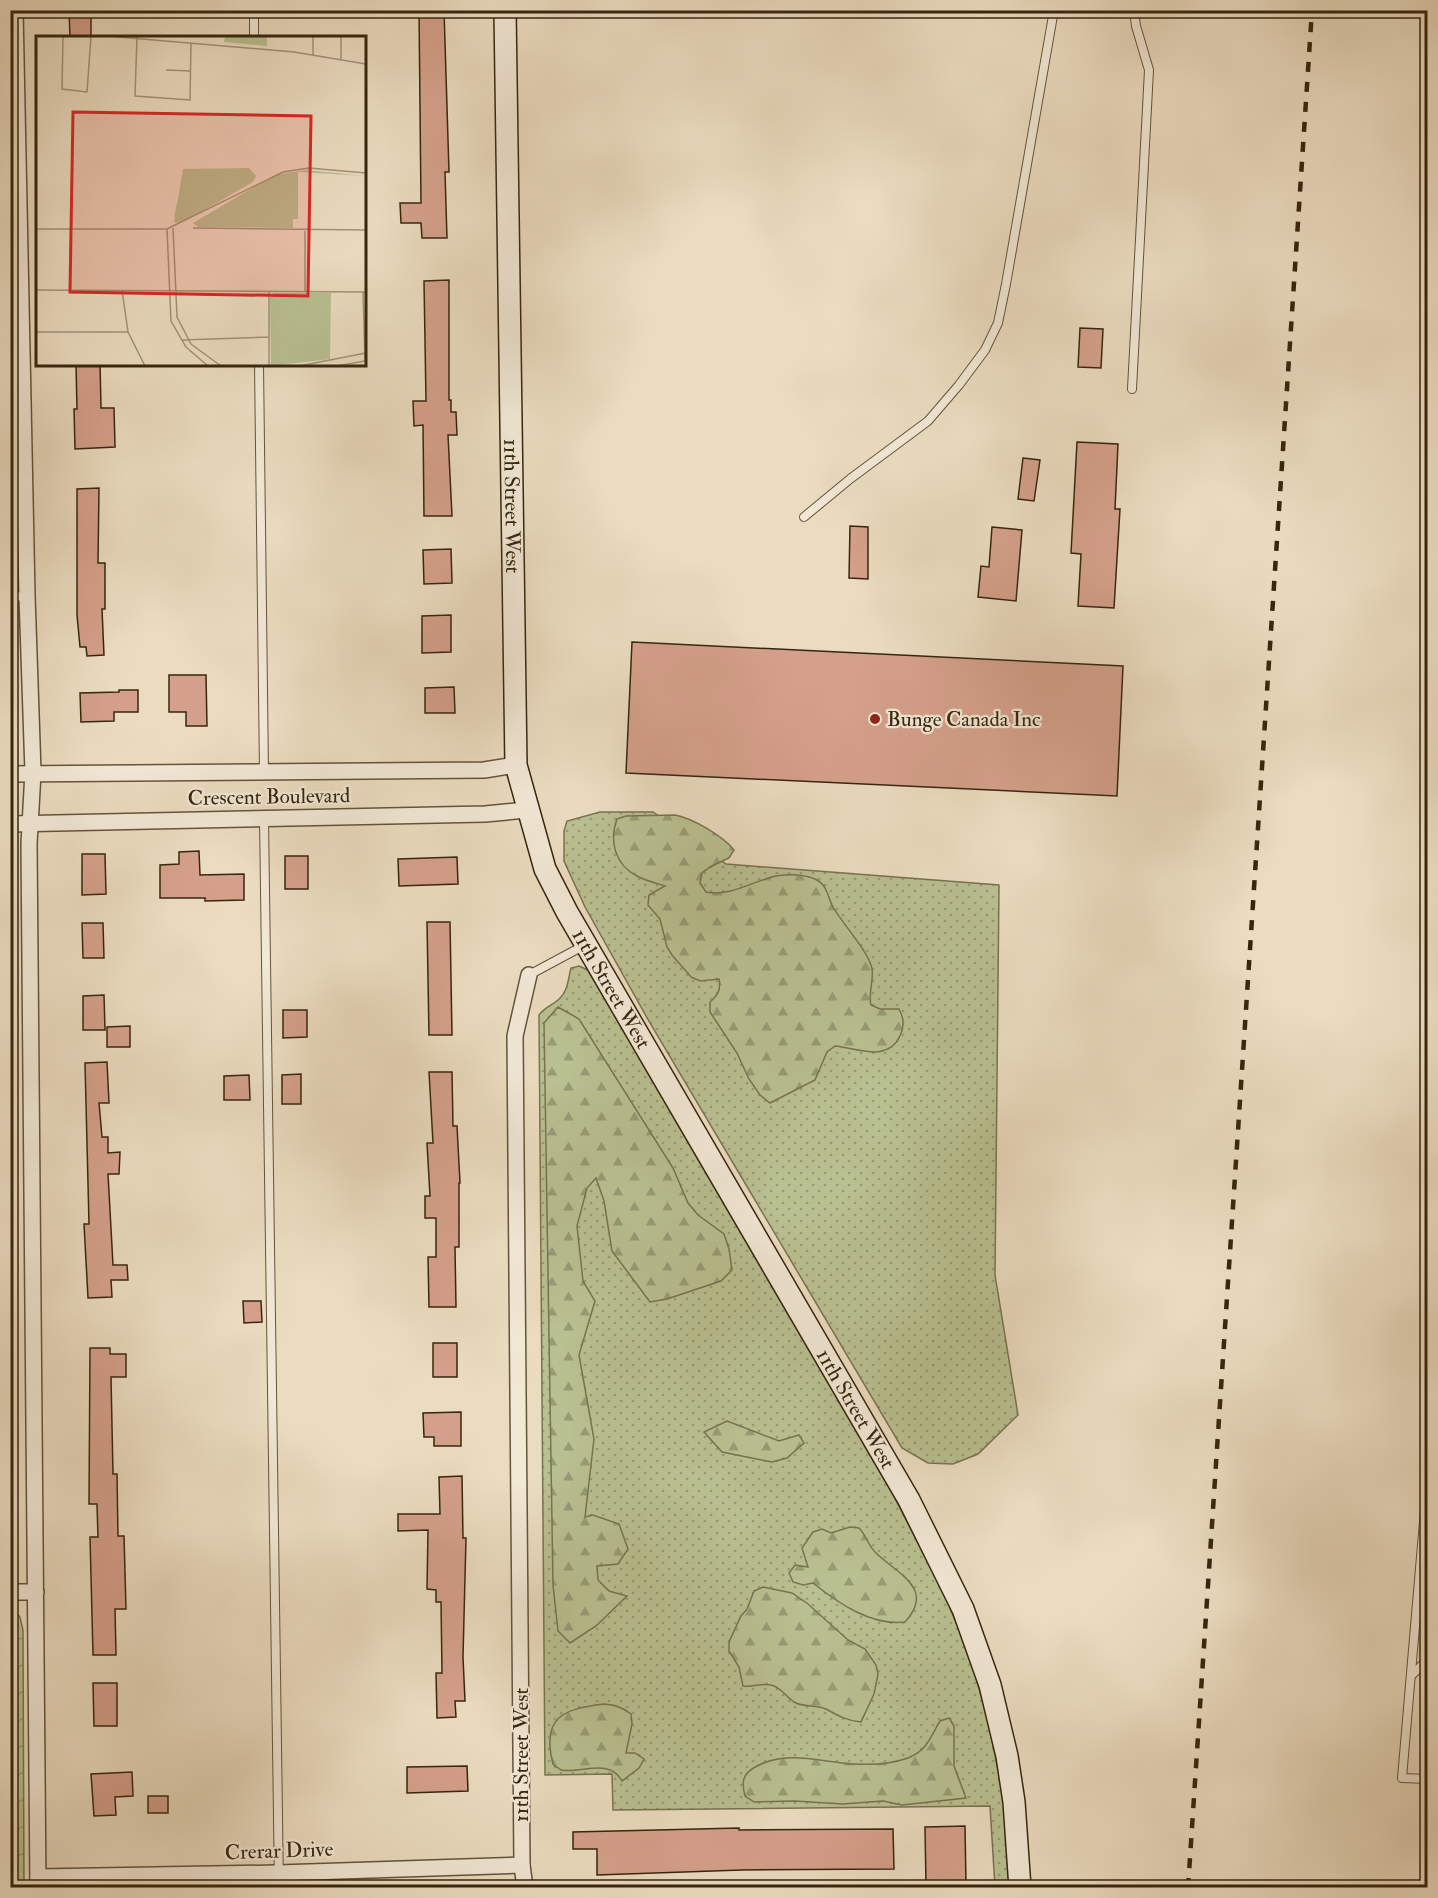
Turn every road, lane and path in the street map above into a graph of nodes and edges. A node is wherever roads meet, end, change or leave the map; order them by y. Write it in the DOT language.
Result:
graph roads {
  1 [pos="15,10"];
  2 [pos="254,10"];
  3 [pos="505,10"];
  4 [pos="1054,10"];
  5 [pos="1134,10"];
  6 [pos="254,36"];
  7 [pos="258,366"];
  8 [pos="1132,389"];
  9 [pos="17,414"];
  10 [pos="804,517"];
  11 [pos="27,596"];
  12 [pos="10,597"];
  13 [pos="516,765"];
  14 [pos="33,772"];
  15 [pos="264,772"];
  16 [pos="10,774"];
  17 [pos="527,810"];
  18 [pos="264,818"];
  19 [pos="32,823"];
  20 [pos="10,824"];
  21 [pos="586,945"];
  22 [pos="529,975"];
  23 [pos="1428,1475"];
  24 [pos="1426,1534"];
  25 [pos="10,1592"];
  26 [pos="36,1592"];
  27 [pos="1428,1659"];
  28 [pos="1411,1675"];
  29 [pos="1428,1779"];
  30 [pos="522,1864"];
  31 [pos="278,1880"];
  32 [pos="38,1882"];
  33 [pos="525,1887"];
  34 [pos="1020,1887"];
  1 -- 9 [label="street"];
  2 -- 6 [label="lane"];
  3 -- 13 [label="main road, 11th Street West"];
  4 -- 10 [label="lane"];
  5 -- 8 [label="lane"];
  7 -- 15 [label="lane"];
  9 -- 11 [label="street"];
  11 -- 12 [label="lane"];
  11 -- 14 [label="street"];
  13 -- 15 [label="street, Crescent Boulevard"];
  13 -- 17 [label="main road, 11th Street West"];
  14 -- 15 [label="street, Crescent Boulevard"];
  14 -- 16 [label="street, Crescent Boulevard"];
  14 -- 19 [label="street"];
  17 -- 18 [label="street, Crescent Boulevard"];
  17 -- 21 [label="main road, 11th Street West"];
  18 -- 19 [label="street, Crescent Boulevard"];
  18 -- 31 [label="lane"];
  19 -- 20 [label="street, Crescent Boulevard"];
  19 -- 26 [label="street"];
  21 -- 22 [label="lane"];
  21 -- 34 [label="main road, 11th Street West"];
  22 -- 30 [label="street, 11th Street West"];
  23 -- 24 [label="lane"];
  24 -- 28 [label="lane"];
  25 -- 26 [label="street"];
  26 -- 32 [label="street"];
  27 -- 28 [label="lane"];
  28 -- 29 [label="lane"];
  30 -- 31 [label="street, Crerar Drive"];
  30 -- 33 [label="street, 11th Street West"];
  31 -- 32 [label="street, Crerar Drive"];
}
